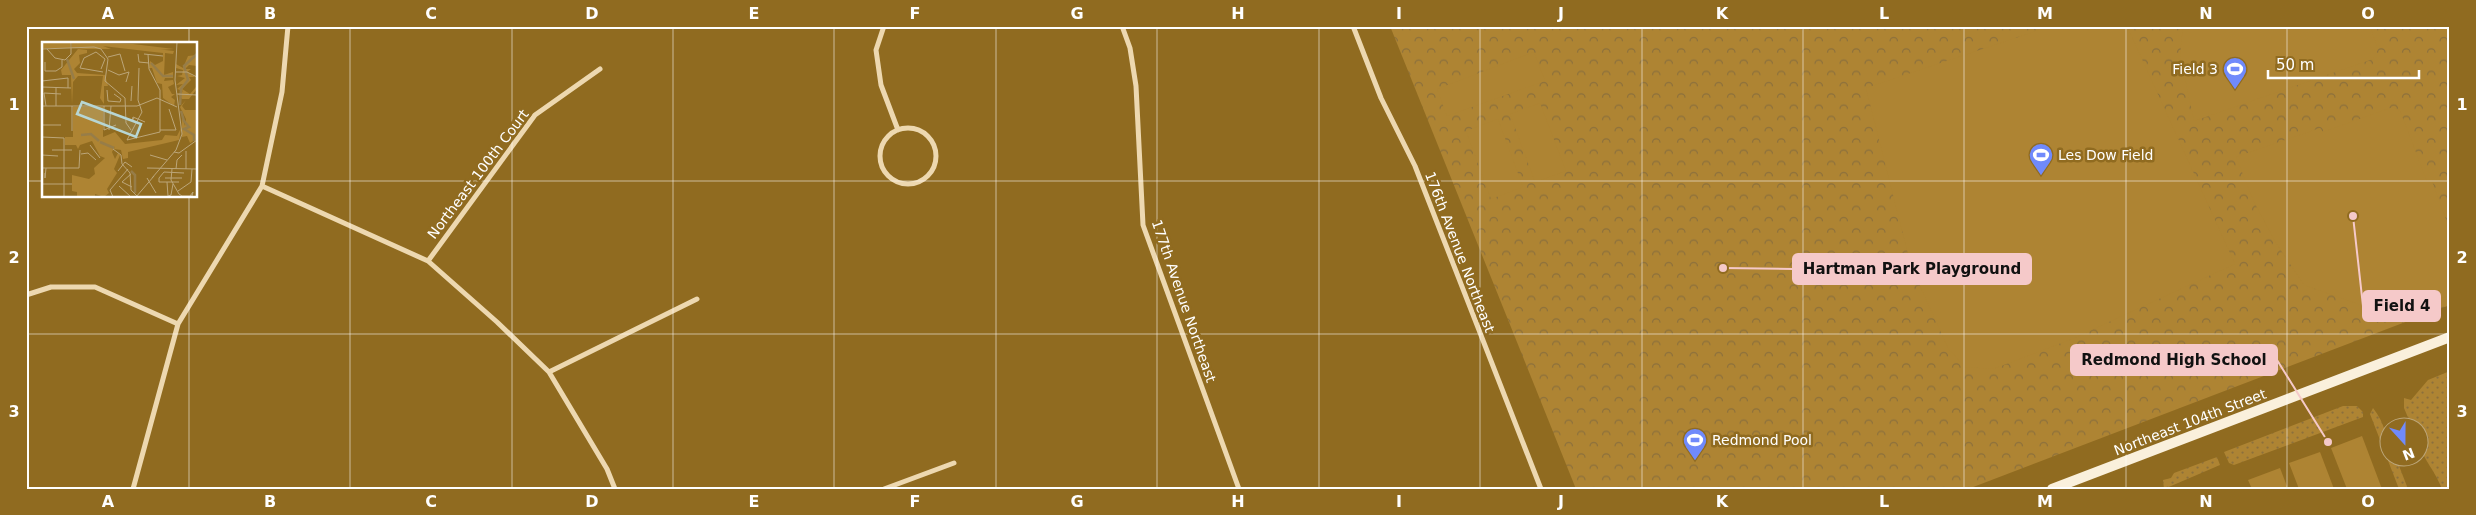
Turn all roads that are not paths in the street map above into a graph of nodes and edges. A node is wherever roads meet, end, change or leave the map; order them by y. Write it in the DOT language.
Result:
graph roads {
  1 [pos="288,26"];
  2 [pos="884,26"];
  3 [pos="1122,26"];
  4 [pos="1353,26"];
  5 [pos="600,69"];
  6 [pos="898,130"];
  7 [pos="262,186"];
  8 [pos="428,261"];
  9 [pos="26,295"];
  10 [pos="697,299"];
  11 [pos="178,324"];
  12 [pos="2450,337"];
  13 [pos="549,372"];
  14 [pos="954,463"];
  15 [pos="133,489"];
  16 [pos="615,489"];
  17 [pos="884,489"];
  18 [pos="1239,489"];
  19 [pos="1541,489"];
  20 [pos="2052,489"];
  1 -- 7 [label="street"];
  2 -- 6 [label="street"];
  3 -- 18 [label="street, 177th Avenue Northeast"];
  4 -- 19 [label="street, 176th Avenue Northeast"];
  5 -- 8 [label="street, Northeast 100th Court"];
  6 -- 6 [label="street"];
  7 -- 8 [label="street"];
  7 -- 11 [label="street"];
  8 -- 13 [label="street"];
  9 -- 11 [label="street"];
  10 -- 13 [label="street"];
  11 -- 15 [label="street"];
  12 -- 20 [label="street, Northeast 104th Street"];
  13 -- 16 [label="street"];
  14 -- 17 [label="street"];
}
